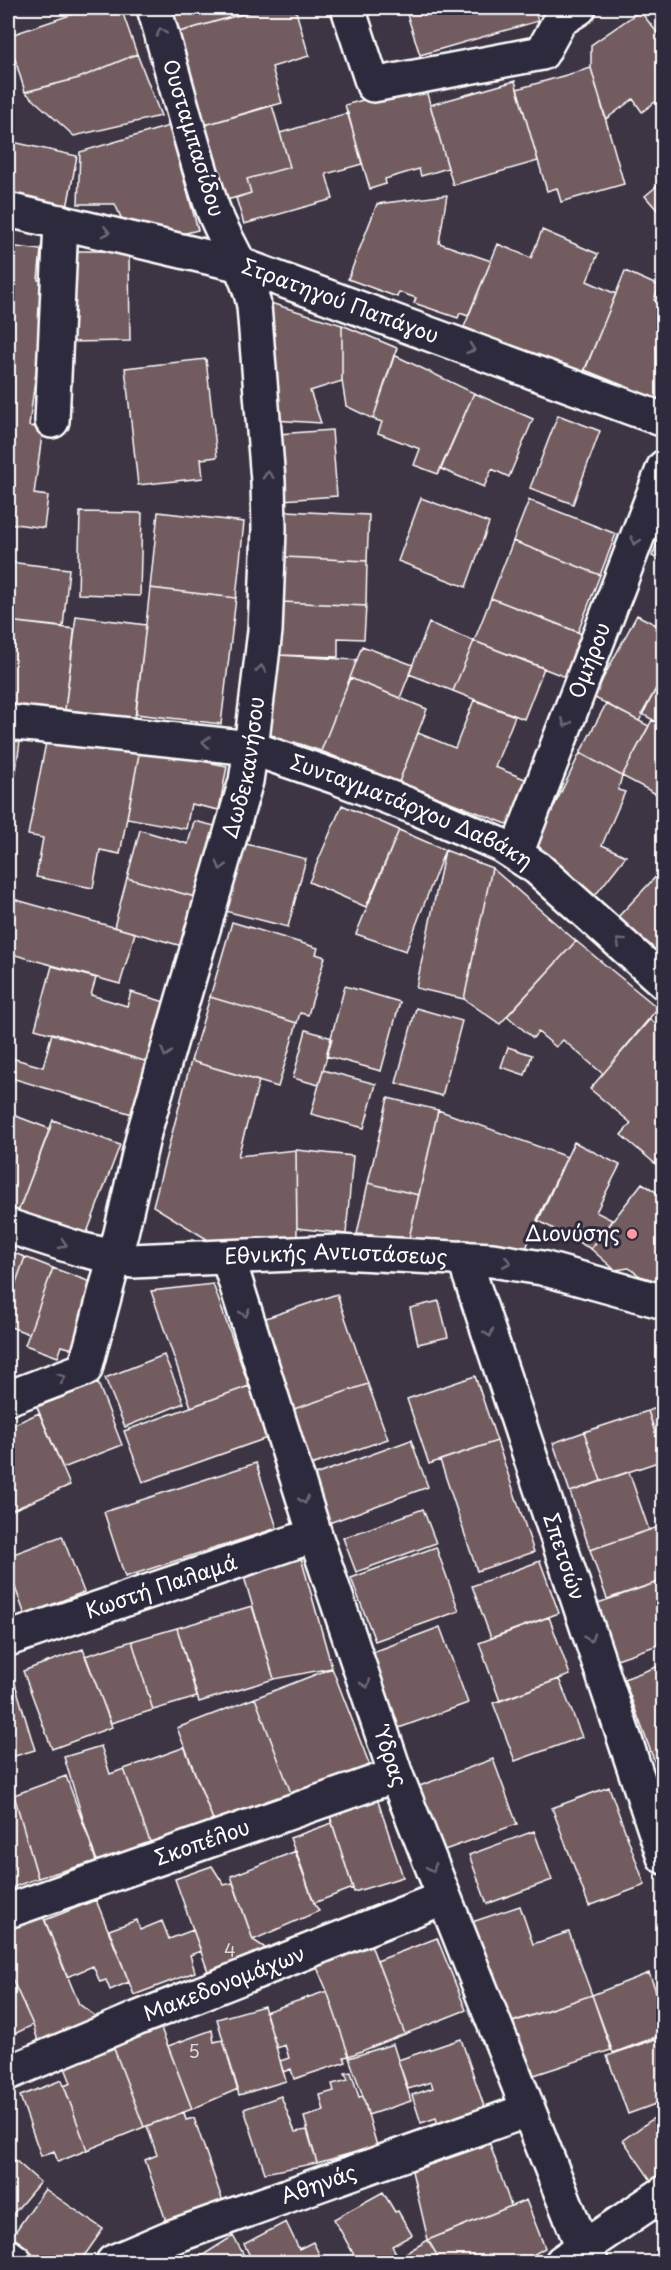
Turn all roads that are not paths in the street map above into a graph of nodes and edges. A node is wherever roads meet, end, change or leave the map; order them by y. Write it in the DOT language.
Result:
graph roads {
  1 [pos="154,8"];
  2 [pos="348,8"];
  3 [pos="579,8"];
  4 [pos="8,210"];
  5 [pos="61,222"];
  6 [pos="241,265"];
  7 [pos="663,420"];
  8 [pos="52,421"];
  9 [pos="663,467"];
  10 [pos="8,722"];
  11 [pos="251,748"];
  12 [pos="516,854"];
  13 [pos="663,981"];
  14 [pos="8,1226"];
  15 [pos="115,1258"];
  16 [pos="228,1258"];
  17 [pos="464,1258"];
  18 [pos="663,1302"];
  19 [pos="8,1398"];
  20 [pos="315,1535"];
  21 [pos="8,1639"];
  22 [pos="396,1775"];
  23 [pos="663,1857"];
  24 [pos="443,1898"];
  25 [pos="8,1911"];
  26 [pos="8,2073"];
  27 [pos="528,2110"];
  28 [pos="663,2193"];
  29 [pos="8,2256"];
  30 [pos="579,2258"];
  31 [pos="16,2262"];
  32 [pos="113,2262"];
  6 -- 1 [label="street, Ουσταμπασίδου, one-way"];
  2 -- 3 [label="street"];
  4 -- 5 [label="street, Στρατηγού Παπάγου"];
  5 -- 6 [label="street, Στρατηγού Παπάγου, one-way"];
  5 -- 8 [label="street"];
  6 -- 7 [label="street, Στρατηγού Παπάγου, one-way"];
  11 -- 6 [label="street, Δωδεκανήσου, one-way"];
  9 -- 12 [label="street, Ομήρου, one-way"];
  11 -- 10 [label="street, Συνταγματάρχου Δαβάκη, one-way"];
  11 -- 12 [label="street, Συνταγματάρχου Δαβάκη"];
  11 -- 15 [label="street, Δωδεκανήσου, one-way"];
  13 -- 12 [label="street, Συνταγματάρχου Δαβάκη, one-way"];
  14 -- 15 [label="street, Εθνικής Αντιστάσεως, one-way"];
  15 -- 16 [label="street, Εθνικής Αντιστάσεως"];
  19 -- 15 [label="street, Δωδεκανήσου, one-way"];
  16 -- 17 [label="street, Εθνικής Αντιστάσεως"];
  16 -- 20 [label="street, Ύδρας, one-way"];
  17 -- 18 [label="street, Εθνικής Αντιστάσεως, one-way"];
  17 -- 23 [label="street, Σπετσών, one-way"];
  20 -- 21 [label="street, Κωστή Παλαμά"];
  20 -- 22 [label="street, Ύδρας, one-way"];
  22 -- 24 [label="street, Ύδρας, one-way"];
  22 -- 25 [label="street, Σκοπέλου"];
  24 -- 26 [label="street, Μακεδονομάχων"];
  24 -- 27 [label="street, Ύδρας"];
  27 -- 30 [label="street, Ύδρας"];
  27 -- 32 [label="street, Αθηνάς"];
  28 -- 30 [label="street"];
  29 -- 31 [label="street"];
}
